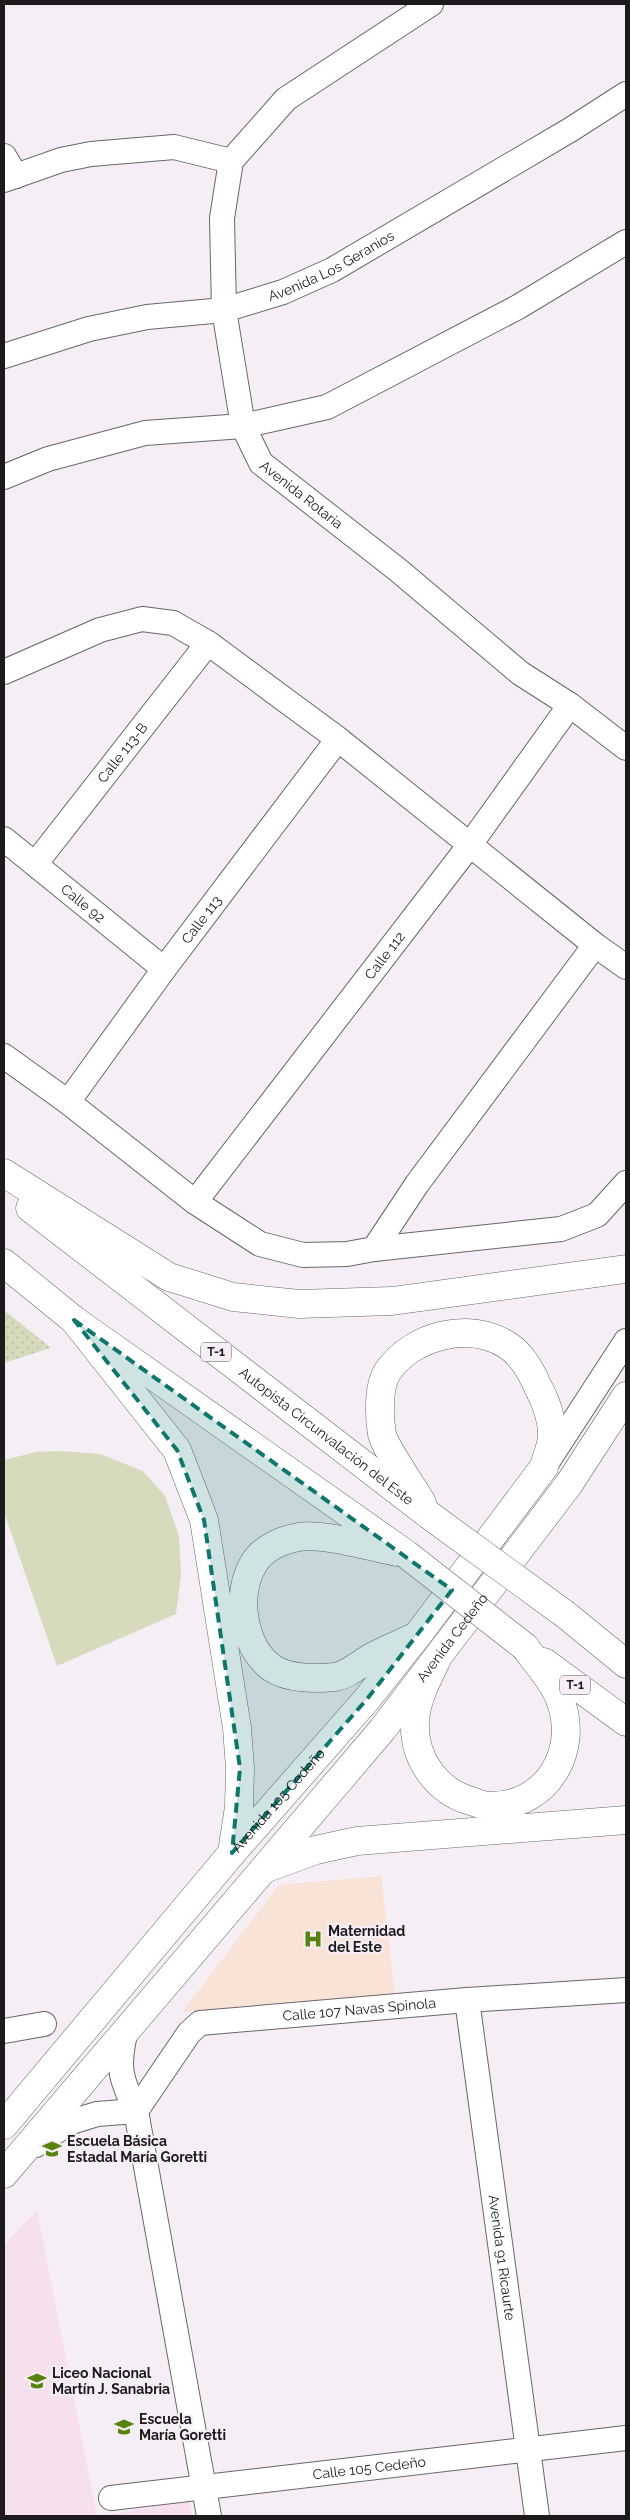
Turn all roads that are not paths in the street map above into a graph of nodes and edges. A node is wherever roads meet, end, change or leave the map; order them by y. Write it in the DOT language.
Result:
graph roads {
  1 [pos="418,7"];
  2 [pos="626,94"];
  3 [pos="231,161"];
  4 [pos="8,171"];
  5 [pos="626,242"];
  6 [pos="224,310"];
  7 [pos="4,356"];
  8 [pos="243,426"];
  9 [pos="4,477"];
  10 [pos="208,642"];
  11 [pos="4,672"];
  12 [pos="570,706"];
  13 [pos="338,739"];
  14 [pos="626,748"];
  15 [pos="4,839"];
  16 [pos="469,846"];
  17 [pos="36,863"];
  18 [pos="595,945"];
  19 [pos="626,967"];
  20 [pos="164,969"];
  21 [pos="4,1056"];
  22 [pos="68,1102"];
  23 [pos="4,1173"];
  24 [pos="626,1183"];
  25 [pos="4,1188"];
  26 [pos="195,1202"];
  27 [pos="374,1249"];
  28 [pos="4,1264"];
  29 [pos="626,1269"];
  30 [pos="74,1320"];
  31 [pos="626,1341"];
  32 [pos="626,1396"];
  33 [pos="544,1467"];
  34 [pos="429,1515"];
  35 [pos="406,1554"];
  36 [pos="418,1636"];
  37 [pos="524,1647"];
  38 [pos="436,1661"];
  39 [pos="626,1664"];
  40 [pos="626,1722"];
  41 [pos="626,1820"];
  42 [pos="232,1853"];
  43 [pos="264,1870"];
  44 [pos="626,1990"];
  45 [pos="467,2000"];
  46 [pos="44,2024"];
  47 [pos="4,2031"];
  48 [pos="125,2034"];
  49 [pos="136,2111"];
  50 [pos="4,2125"];
  51 [pos="12,2165"];
  52 [pos="626,2438"];
  53 [pos="528,2450"];
  54 [pos="204,2486"];
  55 [pos="111,2498"];
  56 [pos="209,2516"];
  57 [pos="537,2516"];
  1 -- 3 [label="street"];
  2 -- 6 [label="street, Avenida Los Geranios"];
  3 -- 4 [label="street"];
  3 -- 6 [label="street, Avenida Rotaria"];
  5 -- 8 [label="street"];
  6 -- 7 [label="street, Avenida Los Geranios"];
  6 -- 8 [label="street, Avenida Rotaria"];
  8 -- 9 [label="street"];
  8 -- 12 [label="street, Avenida Rotaria"];
  10 -- 11 [label="street"];
  10 -- 13 [label="street"];
  10 -- 17 [label="street, Calle 113-B"];
  12 -- 14 [label="street, Avenida Rotaria"];
  12 -- 16 [label="street, Calle 112"];
  13 -- 16 [label="street"];
  13 -- 20 [label="street, Calle 113"];
  15 -- 17 [label="street, Calle 92"];
  16 -- 18 [label="street"];
  16 -- 26 [label="street, Calle 112"];
  17 -- 20 [label="street, Calle 92"];
  18 -- 19 [label="street"];
  18 -- 27 [label="street"];
  20 -- 22 [label="street, Calle 113"];
  21 -- 22 [label="street"];
  22 -- 26 [label="street"];
  23 -- 29 [label="main road"];
  24 -- 27 [label="street"];
  25 -- 34 [label="main road, Autopista Circunvalación del Este / T-1"];
  26 -- 27 [label="street"];
  28 -- 30 [label="main road, T-1"];
  30 -- 35 [label="main road, T-1"];
  30 -- 42 [label="main road"];
  31 -- 33 [label="street"];
  32 -- 38 [label="main road, Avenida Cedeño"];
  33 -- 34 [label="main road"];
  33 -- 36 [label="main road, Avenida 105 Cedeño"];
  34 -- 39 [label="main road, Autopista Circunvalación del Este / T-1, bridge"];
  35 -- 36 [label="main road"];
  35 -- 37 [label="main road, T-1, bridge"];
  36 -- 42 [label="main road, Avenida 105 Cedeño"];
  37 -- 38 [label="main road"];
  37 -- 40 [label="main road, T-1"];
  38 -- 43 [label="main road, Avenida Cedeño"];
  41 -- 43 [label="main road"];
  42 -- 50 [label="main road, Avenida 105 Cedeño"];
  43 -- 48 [label="main road"];
  44 -- 45 [label="street, Calle 107 Navas Spinola"];
  45 -- 49 [label="street, Calle 107 Navas Spinola"];
  45 -- 53 [label="street, Avenida 91 Ricaurte"];
  46 -- 47 [label="street"];
  48 -- 49 [label="street"];
  48 -- 51 [label="main road"];
  49 -- 51 [label="street"];
  49 -- 54 [label="street"];
  52 -- 53 [label="street, Calle 105 Cedeño"];
  53 -- 54 [label="street, Calle 105 Cedeño"];
  53 -- 57 [label="street, Avenida 91 Ricaurte"];
  54 -- 55 [label="street, Calle 105 Cedeño"];
  54 -- 56 [label="street"];
}
